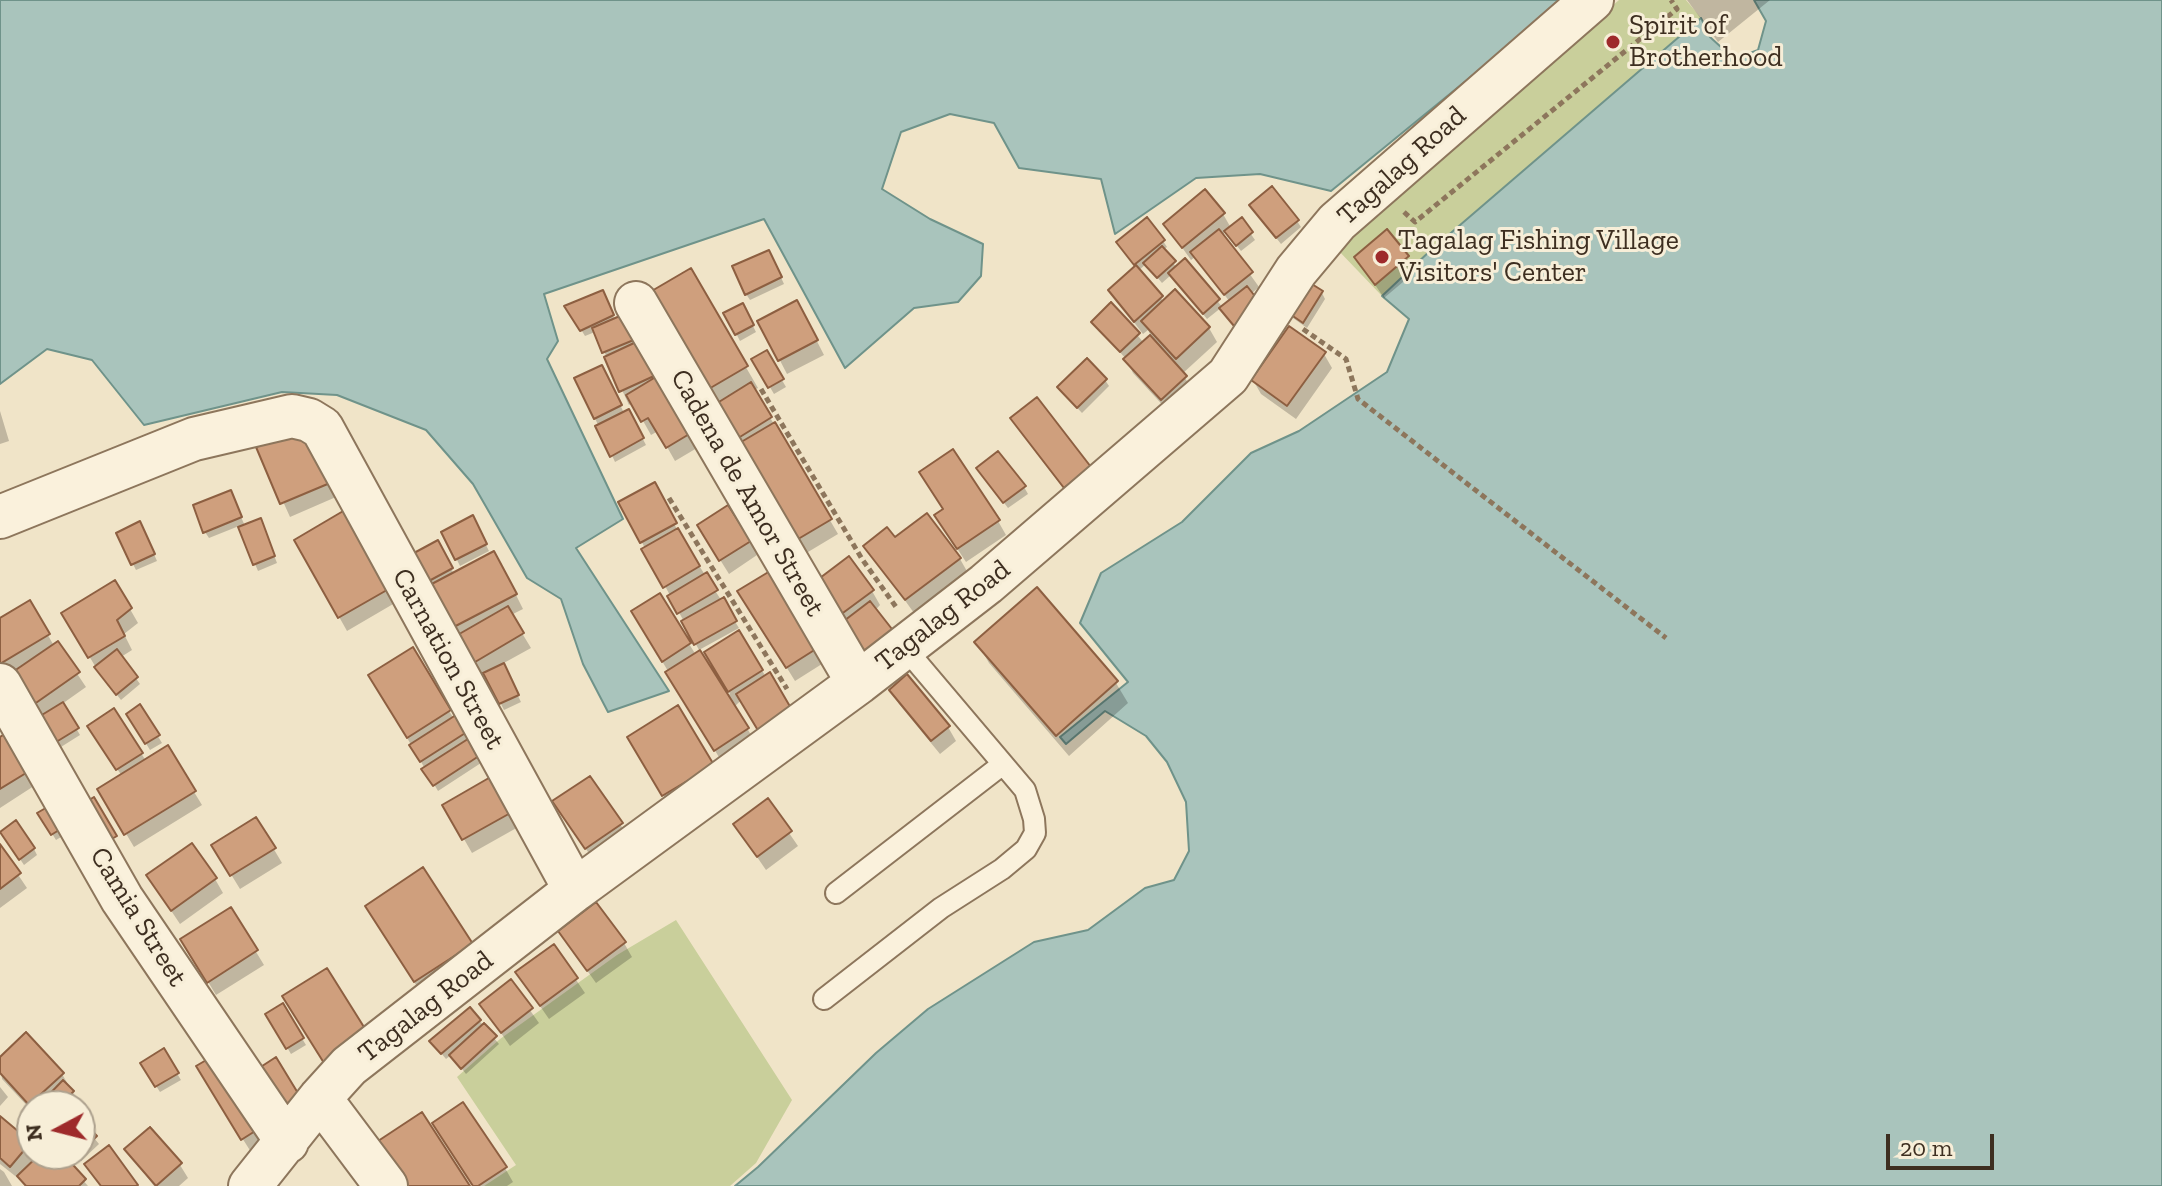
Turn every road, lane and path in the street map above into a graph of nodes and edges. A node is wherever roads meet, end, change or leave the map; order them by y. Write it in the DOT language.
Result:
graph roads {
  1 [pos="1592,0"];
  2 [pos="1671,0"];
  3 [pos="1399,207"];
  4 [pos="636,303"];
  5 [pos="1273,308"];
  6 [pos="761,389"];
  7 [pos="669,498"];
  8 [pos="0,517"];
  9 [pos="1666,638"];
  10 [pos="910,642"];
  11 [pos="858,683"];
  12 [pos="0,685"];
  13 [pos="807,721"];
  14 [pos="1003,764"];
  15 [pos="575,890"];
  16 [pos="836,893"];
  17 [pos="824,999"];
  18 [pos="320,1098"];
  19 [pos="287,1142"];
  20 [pos="250,1186"];
  21 [pos="386,1186"];
  1 -- 5 [label="street, Tagalag Road"];
  2 -- 3 [label="path"];
  4 -- 11 [label="street, Cadena de Amor Street"];
  5 -- 9 [label="path"];
  5 -- 10 [label="street, Tagalag Road"];
  6 -- 10 [label="path"];
  7 -- 13 [label="path"];
  8 -- 15 [label="street, Carnation Street"];
  10 -- 11 [label="street, Tagalag Road"];
  10 -- 14 [label="lane"];
  11 -- 13 [label="street, Tagalag Road"];
  12 -- 19 [label="street, Camia Street"];
  13 -- 15 [label="street, Tagalag Road"];
  14 -- 16 [label="lane"];
  14 -- 17 [label="lane"];
  15 -- 18 [label="street, Tagalag Road"];
  18 -- 19 [label="street, Tagalag Road"];
  18 -- 21 [label="street"];
  19 -- 20 [label="street, Tagalag Road"];
}
